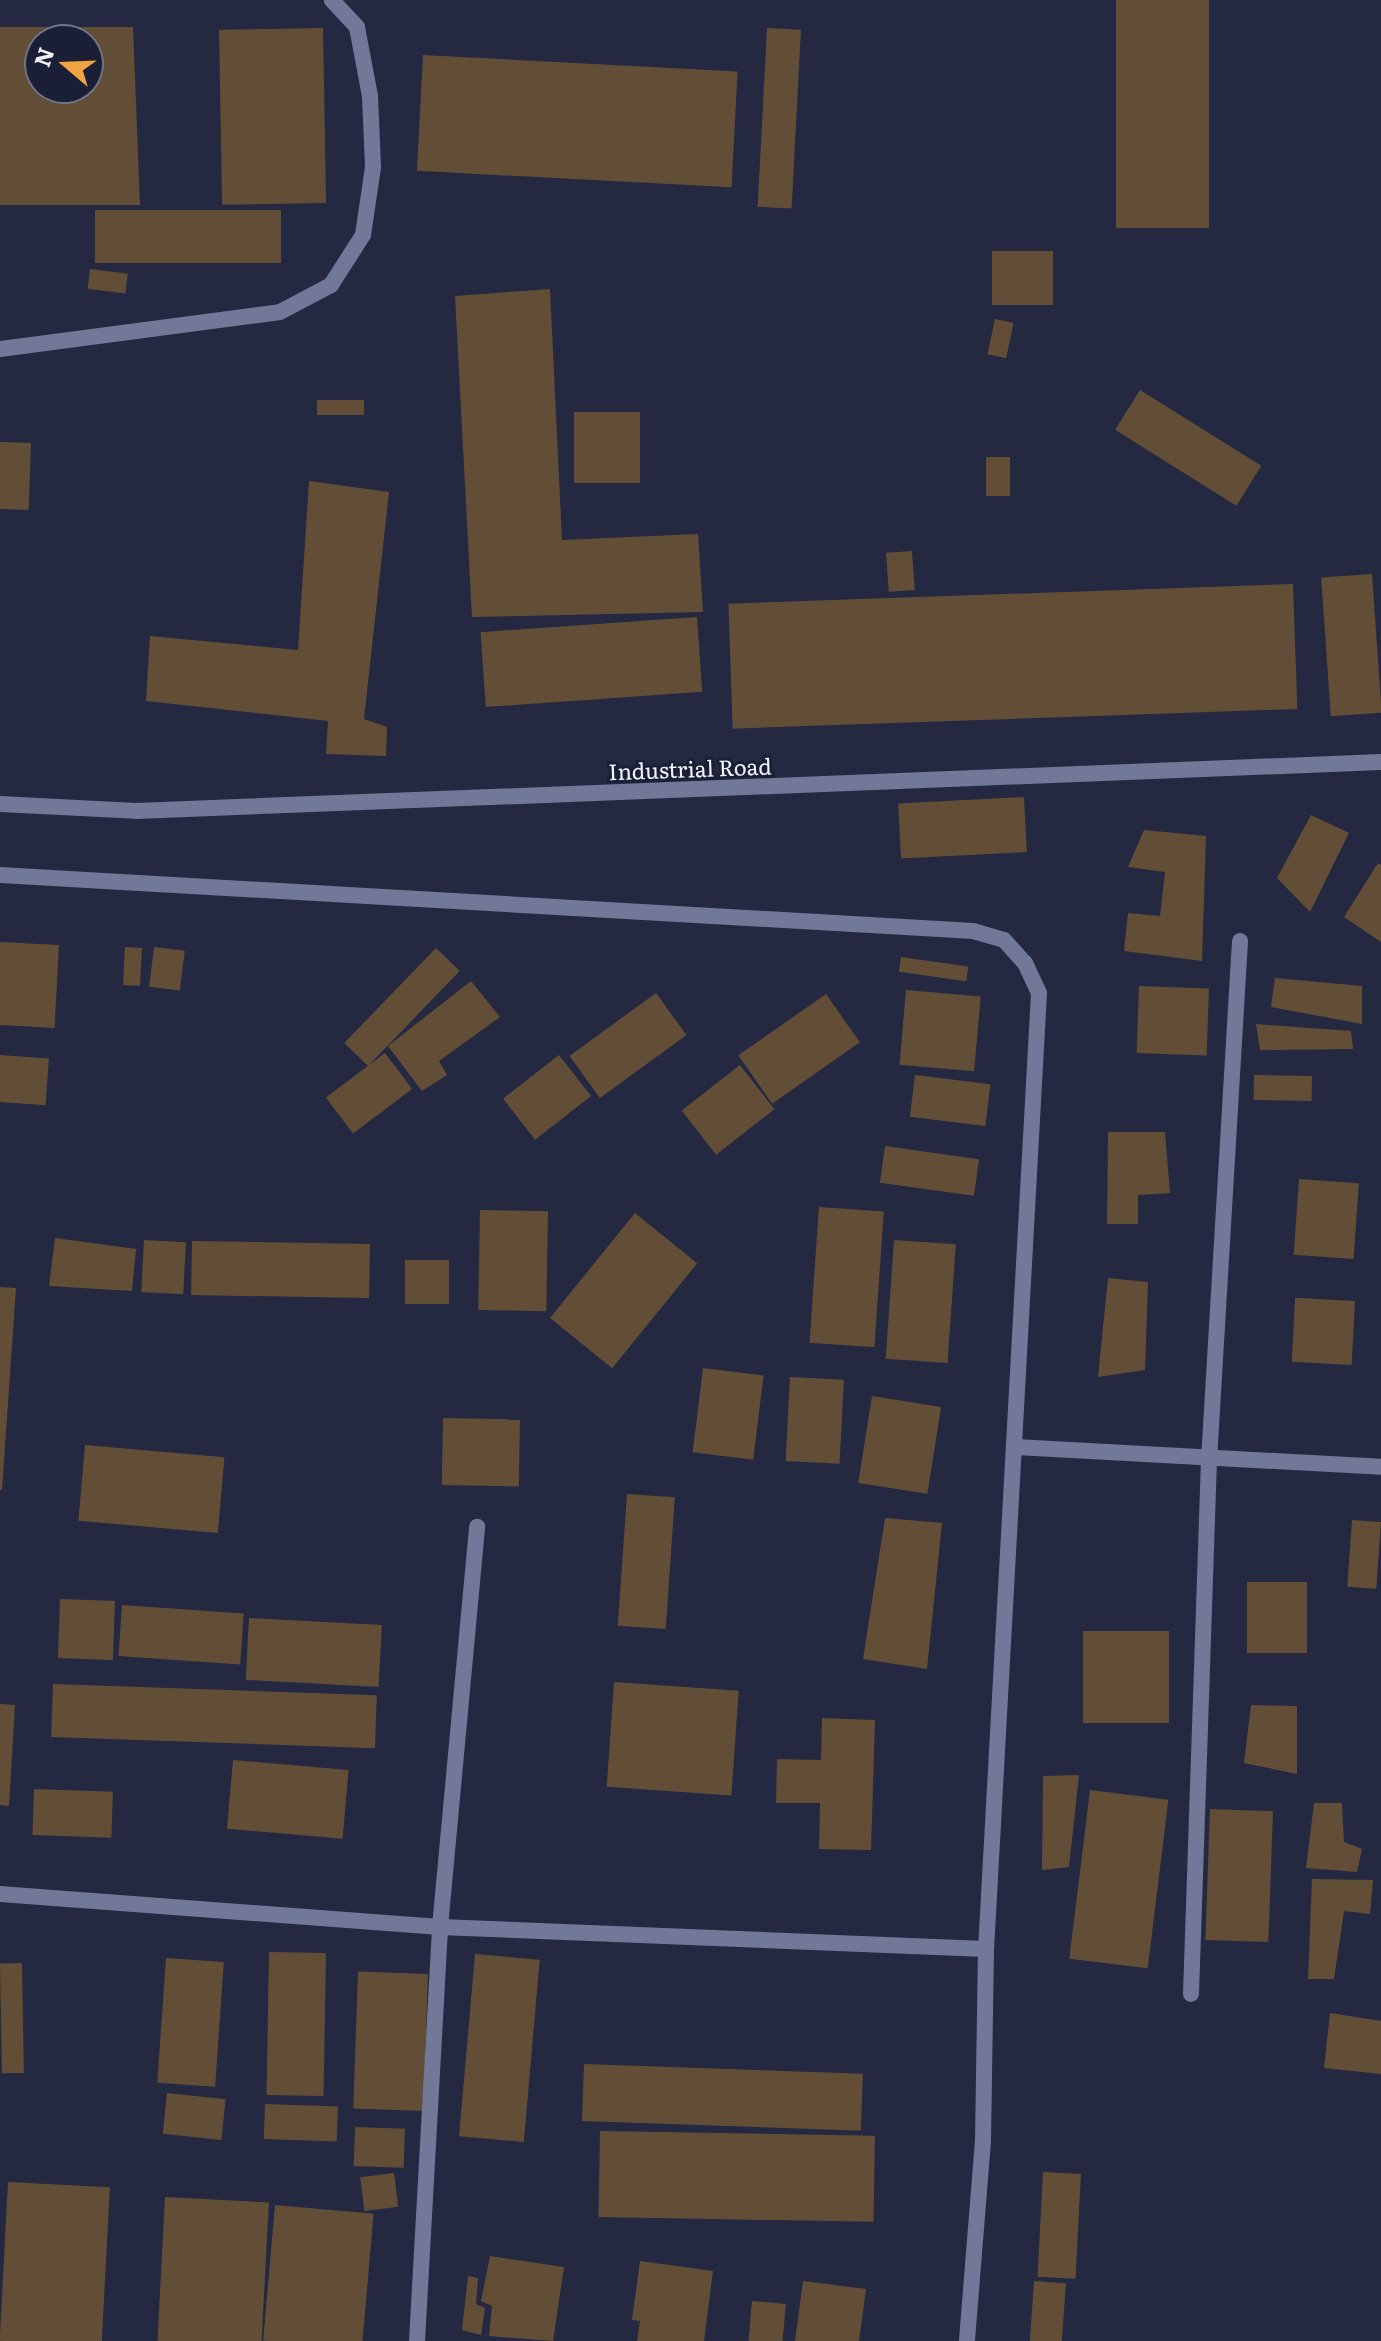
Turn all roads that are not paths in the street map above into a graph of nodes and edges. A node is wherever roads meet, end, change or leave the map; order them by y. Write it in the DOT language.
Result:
graph roads {
  1 [pos="332,0"];
  2 [pos="0,349"];
  3 [pos="1381,762"];
  4 [pos="0,804"];
  5 [pos="0,875"];
  6 [pos="1240,941"];
  7 [pos="1015,1447"];
  8 [pos="1209,1460"];
  9 [pos="1381,1467"];
  10 [pos="477,1527"];
  11 [pos="0,1894"];
  12 [pos="440,1927"];
  13 [pos="986,1949"];
  14 [pos="1191,1994"];
  15 [pos="417,2341"];
  16 [pos="967,2341"];
  1 -- 2 [label="street"];
  3 -- 4 [label="street, Industrial Road"];
  5 -- 7 [label="street"];
  6 -- 8 [label="street"];
  7 -- 8 [label="street"];
  7 -- 13 [label="street"];
  8 -- 9 [label="street"];
  8 -- 14 [label="street"];
  10 -- 12 [label="street"];
  11 -- 12 [label="street"];
  12 -- 13 [label="street"];
  12 -- 15 [label="street"];
  13 -- 16 [label="street"];
}
